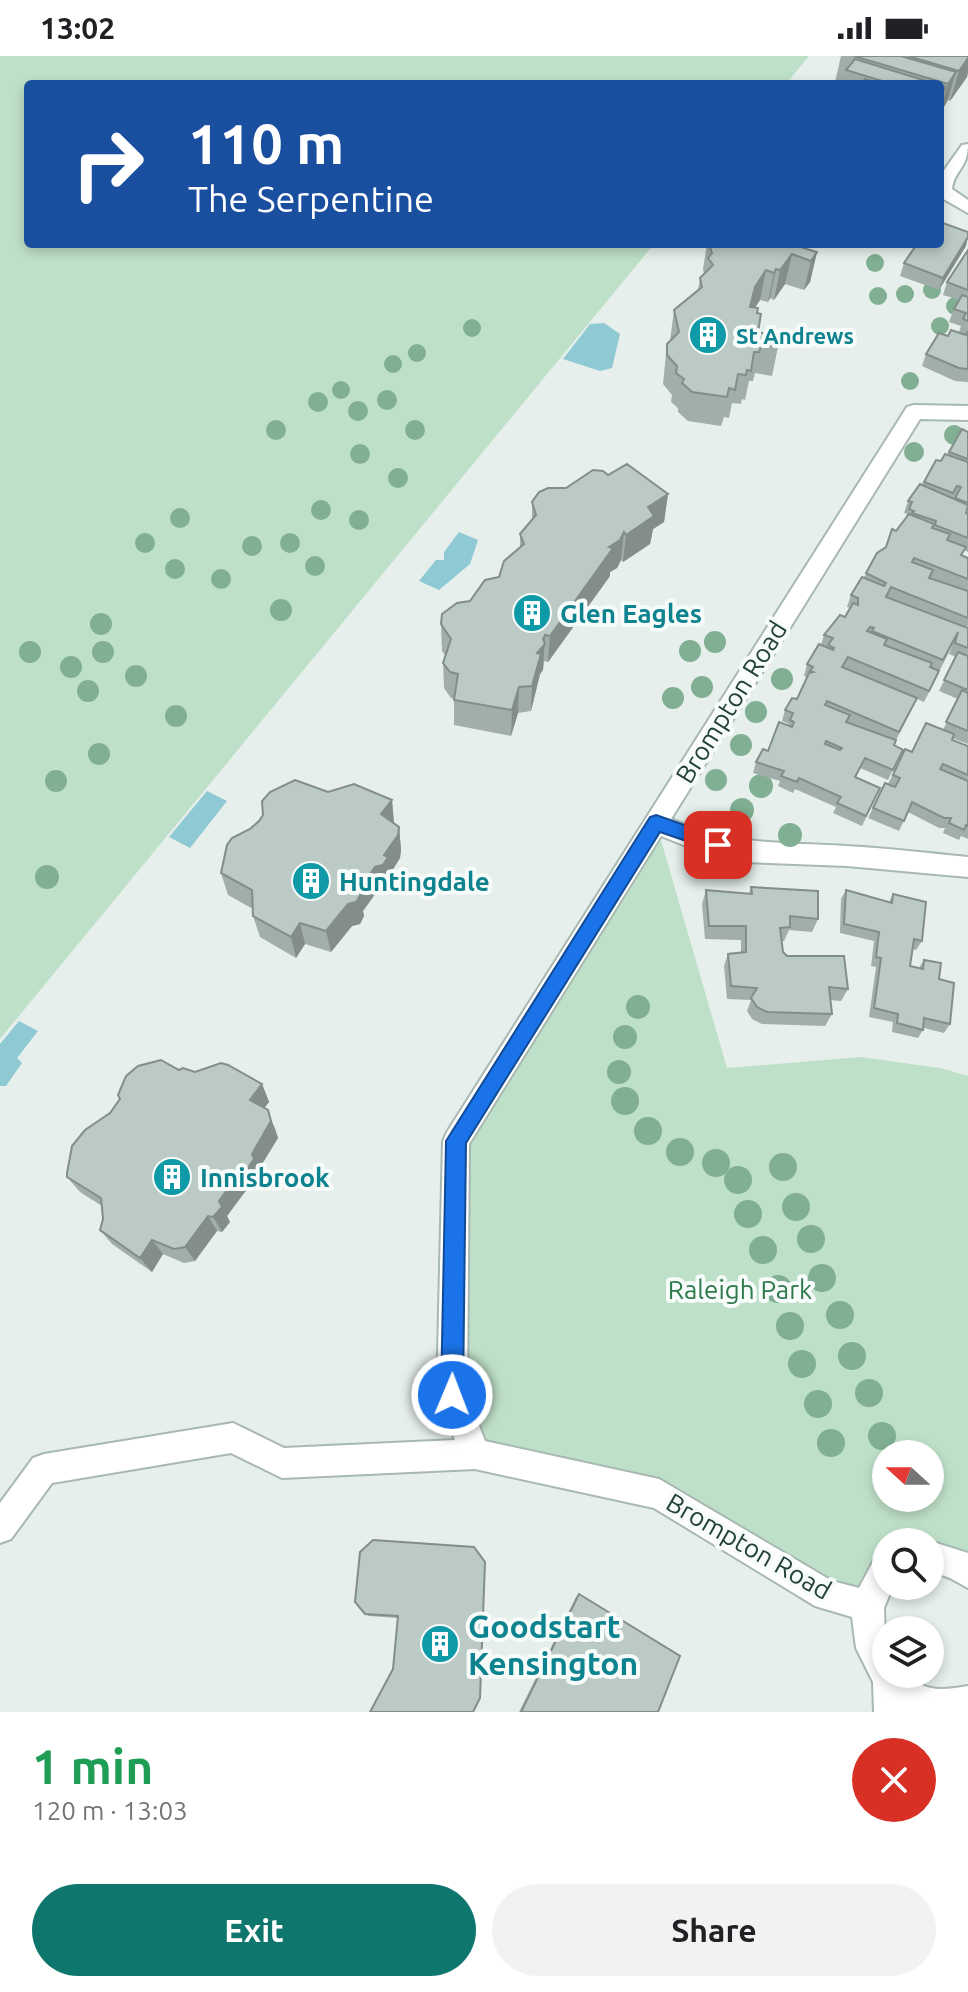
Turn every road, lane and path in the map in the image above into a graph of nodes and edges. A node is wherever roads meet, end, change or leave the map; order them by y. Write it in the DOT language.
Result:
graph roads {
  1 [pos="968,149"];
  2 [pos="944,182"];
  3 [pos="944,192"];
  4 [pos="968,208"];
  5 [pos="968,413"];
  6 [pos="656,823"];
  7 [pos="968,867"];
  8 [pos="475,1454"];
  9 [pos="0,1528"];
  10 [pos="944,1560"];
  11 [pos="968,1573"];
  12 [pos="872,1593"];
  13 [pos="868,1606"];
  14 [pos="872,1650"];
  15 [pos="888,1688"];
  16 [pos="901,1688"];
  17 [pos="968,1702"];
  18 [pos="890,1712"];
  19 [pos="966,1712"];
  1 -- 2 [label="street"];
  3 -- 4 [label="street"];
  5 -- 6 [label="street, Brompton Road"];
  6 -- 7 [label="street"];
  6 -- 8 [label="street, Brompton Road"];
  8 -- 9 [label="street"];
  8 -- 13 [label="street, Brompton Road"];
  10 -- 11 [label="street"];
  12 -- 13 [label="street"];
  13 -- 14 [label="street"];
  15 -- 18 [label="street"];
  16 -- 17 [label="street"];
  17 -- 19 [label="street"];
}
